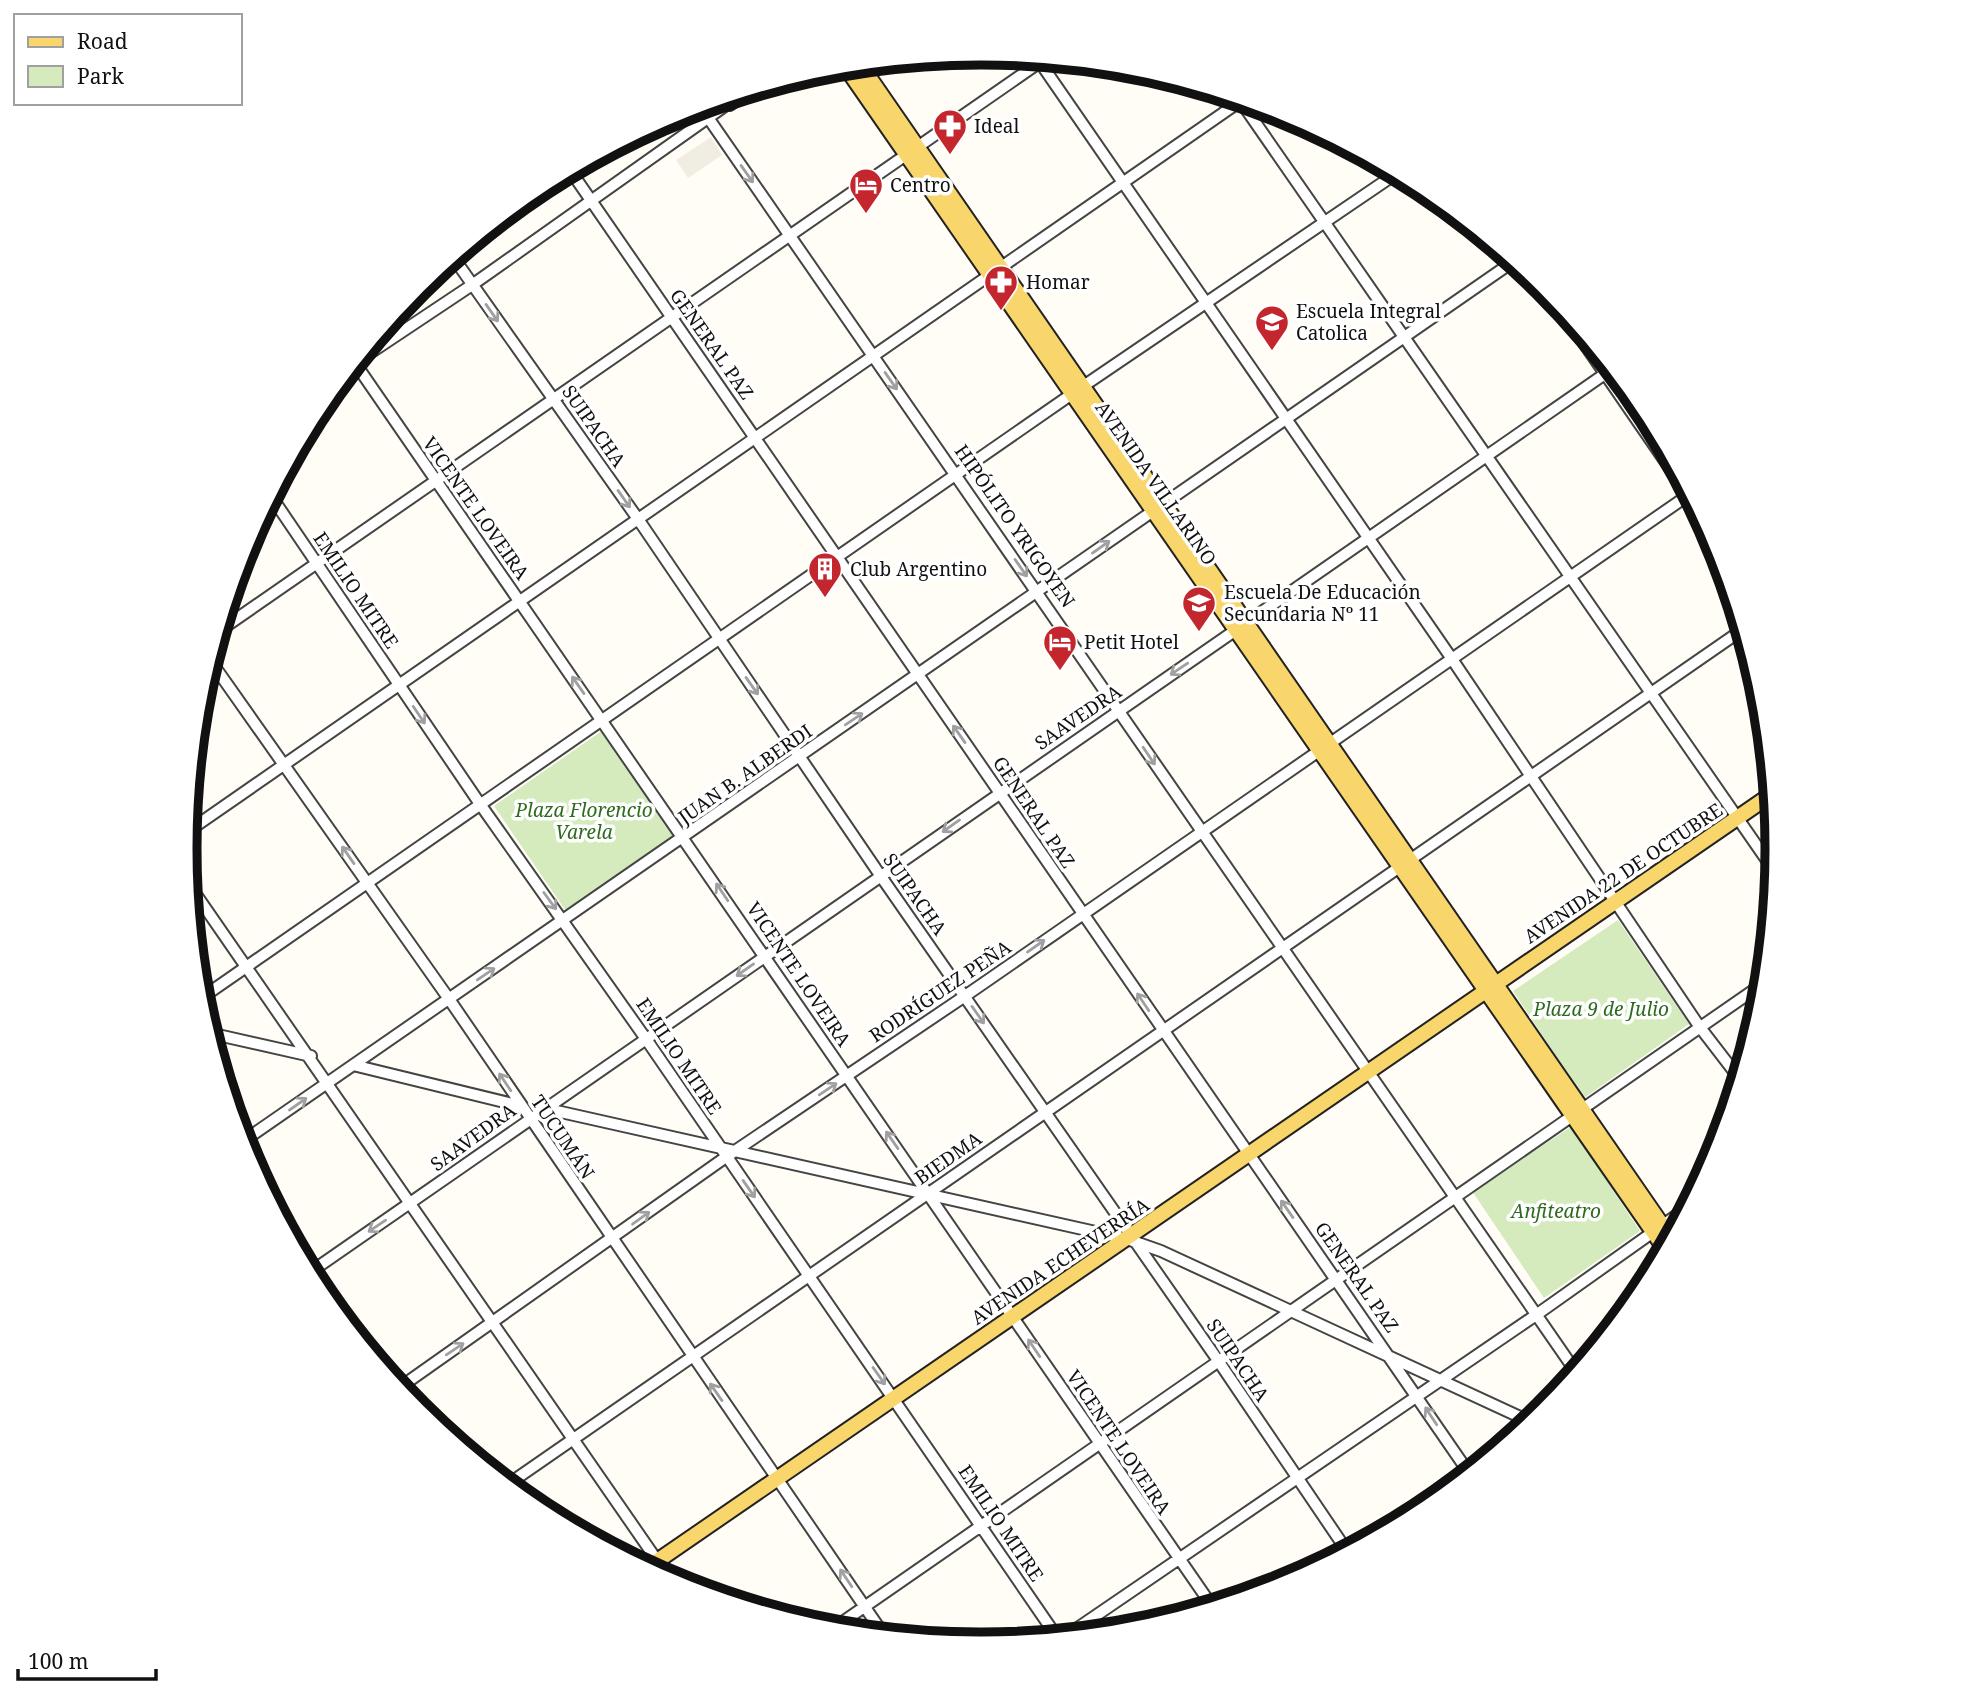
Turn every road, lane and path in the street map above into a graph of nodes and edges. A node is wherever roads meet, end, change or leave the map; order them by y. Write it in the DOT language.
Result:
graph roads {
  1 [pos="1033,66"];
  2 [pos="1046,67"];
  3 [pos="866,73"];
  4 [pos="853,76"];
  5 [pos="1232,106"];
  6 [pos="721,109"];
  7 [pos="1248,112"];
  8 [pos="706,114"];
  9 [pos="709,118"];
  10 [pos="913,152"];
  11 [pos="576,178"];
  12 [pos="1388,179"];
  13 [pos="1123,182"];
  14 [pos="592,200"];
  15 [pos="1324,222"];
  16 [pos="790,236"];
  17 [pos="458,265"];
  18 [pos="1506,267"];
  19 [pos="995,270"];
  20 [pos="472,285"];
  21 [pos="1205,303"];
  22 [pos="671,317"];
  23 [pos="1403,338"];
  24 [pos="380,347"];
  25 [pos="872,354"];
  26 [pos="360,370"];
  27 [pos="1605,374"];
  28 [pos="1077,391"];
  29 [pos="553,399"];
  30 [pos="1286,419"];
  31 [pos="756,437"];
  32 [pos="1486,456"];
  33 [pos="956,474"];
  34 [pos="436,481"];
  35 [pos="1682,499"];
  36 [pos="277,504"];
  37 [pos="1158,508"];
  38 [pos="638,519"];
  39 [pos="1368,537"];
  40 [pos="838,556"];
  41 [pos="317,562"];
  42 [pos="1570,577"];
  43 [pos="1037,591"];
  44 [pos="520,601"];
  45 [pos="231,622"];
  46 [pos="1240,627"];
  47 [pos="1735,635"];
  48 [pos="719,639"];
  49 [pos="1452,659"];
  50 [pos="218,671"];
  51 [pos="918,674"];
  52 [pos="398,684"];
  53 [pos="1651,693"];
  54 [pos="1118,711"];
  55 [pos="602,719"];
  56 [pos="1322,746"];
  57 [pos="800,756"];
  58 [pos="284,764"];
  59 [pos="1531,775"];
  60 [pos="999,792"];
  61 [pos="1763,800"];
  62 [pos="480,804"];
  63 [pos="1738,818"];
  64 [pos="198,824"];
  65 [pos="1201,831"];
  66 [pos="685,838"];
  67 [pos="1765,857"];
  68 [pos="1404,863"];
  69 [pos="880,875"];
  70 [pos="368,883"];
  71 [pos="199,898"];
  72 [pos="1616,900"];
  73 [pos="1083,914"];
  74 [pos="565,922"];
  75 [pos="1283,948"];
  76 [pos="765,956"];
  77 [pos="247,966"];
  78 [pos="1491,987"];
  79 [pos="1752,991"];
  80 [pos="211,992"];
  81 [pos="965,996"];
  82 [pos="449,999"];
  83 [pos="1699,1026"];
  84 [pos="1163,1031"];
  85 [pos="220,1036"];
  86 [pos="646,1039"];
  87 [pos="311,1056"];
  88 [pos="353,1065"];
  89 [pos="1732,1070"];
  90 [pos="1368,1072"];
  91 [pos="848,1076"];
  92 [pos="328,1083"];
  93 [pos="521,1106"];
  94 [pos="543,1108"];
  95 [pos="1045,1112"];
  96 [pos="1578,1112"];
  97 [pos="530,1117"];
  98 [pos="252,1135"];
  99 [pos="727,1152"];
  100 [pos="1249,1154"];
  101 [pos="928,1194"];
  102 [pos="1453,1196"];
  103 [pos="411,1204"];
  104 [pos="1671,1220"];
  105 [pos="1658,1229"];
  106 [pos="1664,1233"];
  107 [pos="1661,1238"];
  108 [pos="1132,1239"];
  109 [pos="612,1240"];
  110 [pos="318,1267"];
  111 [pos="809,1275"];
  112 [pos="1336,1278"];
  113 [pos="1288,1310"];
  114 [pos="1536,1315"];
  115 [pos="1013,1317"];
  116 [pos="492,1324"];
  117 [pos="692,1357"];
  118 [pos="1391,1357"];
  119 [pos="1217,1359"];
  120 [pos="1571,1364"];
  121 [pos="1441,1380"];
  122 [pos="408,1382"];
  123 [pos="1418,1396"];
  124 [pos="894,1398"];
  125 [pos="1520,1417"];
  126 [pos="573,1438"];
  127 [pos="1098,1442"];
  128 [pos="1464,1465"];
  129 [pos="778,1478"];
  130 [pos="516,1479"];
  131 [pos="1296,1479"];
  132 [pos="982,1524"];
  133 [pos="1342,1544"];
  134 [pos="648,1558"];
  135 [pos="1179,1559"];
  136 [pos="657,1562"];
  137 [pos="1207,1599"];
  138 [pos="865,1606"];
  139 [pos="845,1620"];
  140 [pos="878,1626"];
  141 [pos="1080,1626"];
  142 [pos="1052,1629"];
  1 -- 10 [label="street"];
  2 -- 13 [label="street"];
  3 -- 10 [label="main road, AVENIDA VILLARINO"];
  4 -- 10 [label="main road, AVENIDA VILLARINO"];
  5 -- 13 [label="street"];
  6 -- 9 [label="street"];
  7 -- 15 [label="street"];
  8 -- 9 [label="street, HIPÓLITO YRIGOYEN"];
  9 -- 14 [label="street"];
  9 -- 16 [label="street, HIPÓLITO YRIGOYEN, one-way"];
  10 -- 16 [label="street"];
  10 -- 19 [label="main road, AVENIDA VILLARINO"];
  11 -- 14 [label="street, GENERAL PAZ"];
  12 -- 15 [label="street"];
  13 -- 19 [label="street"];
  13 -- 21 [label="street"];
  14 -- 20 [label="street"];
  14 -- 22 [label="street, GENERAL PAZ"];
  15 -- 21 [label="street"];
  15 -- 23 [label="street"];
  16 -- 22 [label="street"];
  16 -- 25 [label="street, HIPÓLITO YRIGOYEN"];
  17 -- 20 [label="street, SUIPACHA"];
  18 -- 23 [label="street, JUAN B. ALBERDI"];
  19 -- 25 [label="street"];
  19 -- 28 [label="main road, AVENIDA VILLARINO"];
  20 -- 24 [label="street"];
  20 -- 29 [label="street, SUIPACHA, one-way"];
  21 -- 28 [label="street"];
  21 -- 30 [label="street"];
  22 -- 29 [label="street"];
  22 -- 31 [label="street, GENERAL PAZ"];
  23 -- 30 [label="street, JUAN B. ALBERDI"];
  23 -- 32 [label="street"];
  25 -- 31 [label="street"];
  25 -- 33 [label="street, HIPÓLITO YRIGOYEN, one-way"];
  26 -- 34 [label="street, VICENTE LOVEIRA"];
  27 -- 32 [label="street, SAAVEDRA"];
  28 -- 33 [label="street"];
  28 -- 37 [label="main road, AVENIDA VILLARINO"];
  29 -- 34 [label="street"];
  29 -- 38 [label="street, SUIPACHA, one-way"];
  30 -- 37 [label="street, JUAN B. ALBERDI"];
  30 -- 39 [label="street"];
  31 -- 38 [label="street"];
  31 -- 40 [label="street, GENERAL PAZ"];
  32 -- 39 [label="street, SAAVEDRA"];
  32 -- 42 [label="street"];
  33 -- 40 [label="street"];
  33 -- 43 [label="street, HIPÓLITO YRIGOYEN, one-way"];
  34 -- 41 [label="street"];
  34 -- 44 [label="street, VICENTE LOVEIRA"];
  35 -- 42 [label="street, RODRÍGUEZ PEÑA"];
  36 -- 41 [label="street, EMILIO MITRE"];
  43 -- 37 [label="street, JUAN B. ALBERDI, one-way"];
  37 -- 46 [label="main road, AVENIDA VILLARINO"];
  38 -- 44 [label="street"];
  38 -- 48 [label="street, SUIPACHA"];
  39 -- 46 [label="street, SAAVEDRA"];
  39 -- 49 [label="street"];
  40 -- 48 [label="street"];
  40 -- 51 [label="street, GENERAL PAZ"];
  41 -- 45 [label="street"];
  41 -- 52 [label="street, EMILIO MITRE"];
  42 -- 49 [label="street, RODRÍGUEZ PEÑA"];
  42 -- 53 [label="street"];
  43 -- 51 [label="street, JUAN B. ALBERDI"];
  43 -- 54 [label="street, HIPÓLITO YRIGOYEN"];
  44 -- 52 [label="street"];
  55 -- 44 [label="street, VICENTE LOVEIRA, one-way"];
  46 -- 54 [label="street, SAAVEDRA, one-way"];
  46 -- 56 [label="main road, AVENIDA VILLARINO"];
  47 -- 53 [label="street, BIEDMA"];
  48 -- 55 [label="street"];
  48 -- 57 [label="street, SUIPACHA, one-way"];
  49 -- 56 [label="street, RODRÍGUEZ PEÑA"];
  49 -- 59 [label="street"];
  50 -- 58 [label="street, TUCUMÁN"];
  57 -- 51 [label="street, JUAN B. ALBERDI, one-way"];
  60 -- 51 [label="street, GENERAL PAZ, one-way"];
  52 -- 58 [label="street"];
  52 -- 62 [label="street, EMILIO MITRE, one-way"];
  53 -- 59 [label="street, BIEDMA"];
  53 -- 63 [label="street"];
  54 -- 60 [label="street, SAAVEDRA"];
  54 -- 65 [label="street, HIPÓLITO YRIGOYEN, one-way"];
  55 -- 62 [label="street"];
  55 -- 66 [label="street, VICENTE LOVEIRA"];
  56 -- 65 [label="street, RODRÍGUEZ PEÑA"];
  56 -- 68 [label="main road, AVENIDA VILLARINO"];
  57 -- 66 [label="street, JUAN B. ALBERDI"];
  57 -- 69 [label="street, SUIPACHA"];
  58 -- 64 [label="street"];
  70 -- 58 [label="street, TUCUMÁN, one-way"];
  59 -- 68 [label="street, BIEDMA"];
  59 -- 72 [label="street"];
  60 -- 69 [label="street, SAAVEDRA, one-way"];
  60 -- 73 [label="street, GENERAL PAZ"];
  61 -- 63 [label="main road, AVENIDA 22 DE OCTUBRE"];
  62 -- 70 [label="street"];
  62 -- 74 [label="street, EMILIO MITRE, one-way"];
  63 -- 67 [label="street"];
  63 -- 72 [label="main road, AVENIDA 22 DE OCTUBRE"];
  65 -- 73 [label="street, RODRÍGUEZ PEÑA"];
  65 -- 75 [label="street, HIPÓLITO YRIGOYEN"];
  66 -- 74 [label="street, JUAN B. ALBERDI"];
  76 -- 66 [label="street, VICENTE LOVEIRA, one-way"];
  68 -- 75 [label="street, BIEDMA"];
  68 -- 78 [label="main road, AVENIDA VILLARINO"];
  69 -- 76 [label="street, SAAVEDRA"];
  69 -- 81 [label="street, SUIPACHA"];
  70 -- 77 [label="street"];
  70 -- 82 [label="street, TUCUMÁN"];
  71 -- 77 [label="street"];
  72 -- 78 [label="main road, AVENIDA 22 DE OCTUBRE"];
  72 -- 83 [label="street"];
  81 -- 73 [label="street, RODRÍGUEZ PEÑA, one-way"];
  84 -- 73 [label="street, GENERAL PAZ, one-way"];
  82 -- 74 [label="street, JUAN B. ALBERDI, one-way"];
  74 -- 86 [label="street, EMILIO MITRE"];
  75 -- 84 [label="street, BIEDMA"];
  75 -- 90 [label="street, HIPÓLITO YRIGOYEN"];
  76 -- 86 [label="street, SAAVEDRA, one-way"];
  76 -- 91 [label="street, VICENTE LOVEIRA"];
  77 -- 80 [label="street"];
  77 -- 87 [label="street"];
  78 -- 90 [label="main road, AVENIDA ECHEVERRÍA"];
  78 -- 96 [label="main road, AVENIDA VILLARINO"];
  79 -- 83 [label="street"];
  81 -- 91 [label="street, RODRÍGUEZ PEÑA"];
  81 -- 95 [label="street, SUIPACHA, one-way"];
  82 -- 88 [label="street, JUAN B. ALBERDI"];
  93 -- 82 [label="street, TUCUMÁN, one-way"];
  83 -- 89 [label="street"];
  83 -- 96 [label="street"];
  84 -- 95 [label="street, BIEDMA"];
  84 -- 100 [label="street, GENERAL PAZ"];
  85 -- 87 [label="street"];
  86 -- 94 [label="street, SAAVEDRA"];
  86 -- 99 [label="street, EMILIO MITRE"];
  87 -- 92 [label="street"];
  88 -- 92 [label="street, JUAN B. ALBERDI"];
  88 -- 93 [label="street"];
  90 -- 100 [label="main road, AVENIDA ECHEVERRÍA"];
  90 -- 102 [label="street, HIPÓLITO YRIGOYEN"];
  99 -- 91 [label="street, RODRÍGUEZ PEÑA, one-way"];
  101 -- 91 [label="street, VICENTE LOVEIRA, one-way"];
  98 -- 92 [label="street, JUAN B. ALBERDI, one-way"];
  92 -- 103 [label="street"];
  93 -- 97 [label="street, TUCUMÁN"];
  94 -- 97 [label="street, SAAVEDRA"];
  94 -- 99 [label="street"];
  95 -- 101 [label="street, BIEDMA"];
  95 -- 108 [label="street, SUIPACHA"];
  96 -- 102 [label="street"];
  96 -- 105 [label="main road, AVENIDA VILLARINO"];
  97 -- 103 [label="street, SAAVEDRA"];
  97 -- 109 [label="street, TUCUMÁN"];
  99 -- 101 [label="street"];
  109 -- 99 [label="street, RODRÍGUEZ PEÑA, one-way"];
  99 -- 111 [label="street, EMILIO MITRE, one-way"];
  100 -- 108 [label="main road, AVENIDA ECHEVERRÍA"];
  112 -- 100 [label="street, GENERAL PAZ, one-way"];
  101 -- 108 [label="street"];
  101 -- 111 [label="street, BIEDMA"];
  101 -- 115 [label="street, VICENTE LOVEIRA"];
  102 -- 112 [label="street"];
  102 -- 114 [label="street, HIPÓLITO YRIGOYEN"];
  103 -- 110 [label="street, SAAVEDRA, one-way"];
  103 -- 116 [label="street"];
  104 -- 105 [label="street"];
  105 -- 106 [label="main road"];
  105 -- 107 [label="main road"];
  105 -- 114 [label="street"];
  108 -- 113 [label="street"];
  108 -- 115 [label="main road, AVENIDA ECHEVERRÍA"];
  108 -- 119 [label="street, SUIPACHA"];
  109 -- 116 [label="street, RODRÍGUEZ PEÑA"];
  109 -- 117 [label="street, TUCUMÁN"];
  111 -- 117 [label="street, BIEDMA"];
  111 -- 124 [label="street, EMILIO MITRE, one-way"];
  112 -- 113 [label="street"];
  112 -- 118 [label="street, GENERAL PAZ"];
  113 -- 118 [label="street"];
  113 -- 119 [label="street"];
  114 -- 120 [label="street, HIPÓLITO YRIGOYEN"];
  114 -- 121 [label="street"];
  115 -- 124 [label="main road, AVENIDA ECHEVERRÍA"];
  127 -- 115 [label="street, VICENTE LOVEIRA, one-way"];
  122 -- 116 [label="street, RODRÍGUEZ PEÑA, one-way"];
  116 -- 126 [label="street"];
  117 -- 126 [label="street, BIEDMA"];
  129 -- 117 [label="street, TUCUMÁN, one-way"];
  118 -- 121 [label="street"];
  118 -- 123 [label="street, GENERAL PAZ"];
  119 -- 127 [label="street"];
  119 -- 131 [label="street, SUIPACHA"];
  121 -- 123 [label="street"];
  121 -- 125 [label="street"];
  128 -- 123 [label="street, GENERAL PAZ, one-way"];
  123 -- 131 [label="street"];
  124 -- 129 [label="main road, AVENIDA ECHEVERRÍA"];
  124 -- 132 [label="street, EMILIO MITRE"];
  126 -- 130 [label="street, BIEDMA"];
  126 -- 134 [label="street"];
  127 -- 132 [label="street"];
  127 -- 135 [label="street, VICENTE LOVEIRA"];
  129 -- 136 [label="main road, AVENIDA ECHEVERRÍA"];
  138 -- 129 [label="street, TUCUMÁN, one-way"];
  131 -- 133 [label="street, SUIPACHA"];
  131 -- 135 [label="street"];
  132 -- 138 [label="street"];
  132 -- 142 [label="street, EMILIO MITRE"];
  135 -- 137 [label="street, VICENTE LOVEIRA"];
  135 -- 141 [label="street"];
  138 -- 139 [label="street"];
  138 -- 140 [label="street, TUCUMÁN"];
}
